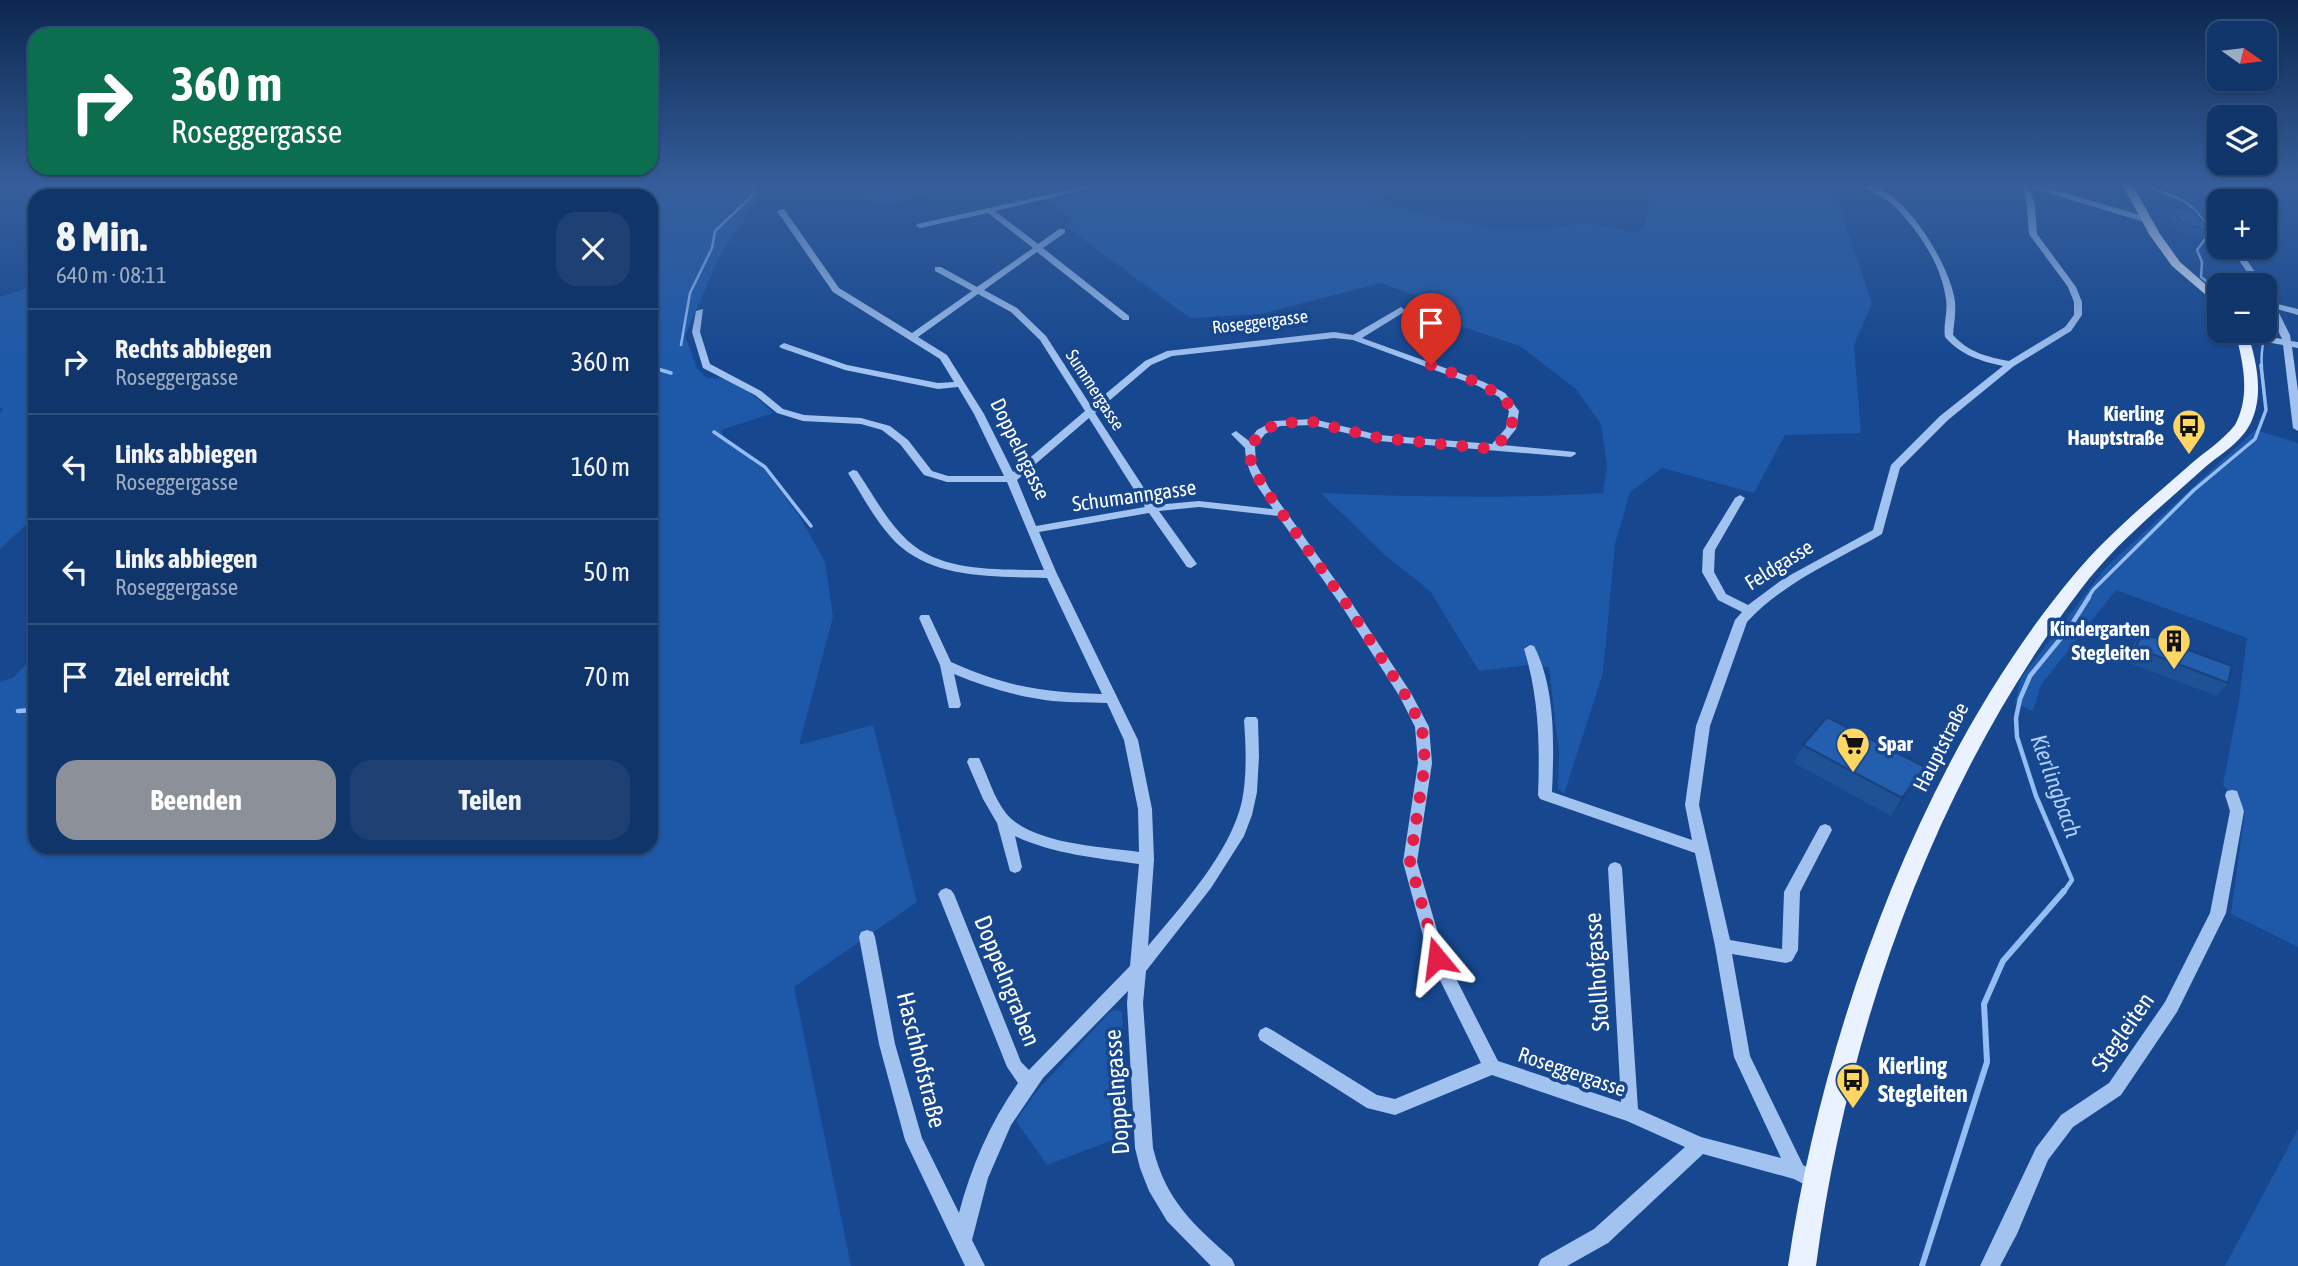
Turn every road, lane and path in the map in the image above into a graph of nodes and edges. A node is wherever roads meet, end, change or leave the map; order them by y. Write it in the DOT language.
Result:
graph roads {
  1 [pos="803,243"];
  2 [pos="1031,243"];
  3 [pos="1046,243"];
  4 [pos="1927,243"];
  5 [pos="2040,243"];
  6 [pos="2162,243"];
  7 [pos="1038,249"];
  8 [pos="938,269"];
  9 [pos="981,290"];
  10 [pos="2207,292"];
  11 [pos="2277,306"];
  12 [pos="1401,310"];
  13 [pos="700,311"];
  14 [pos="2298,312"];
  15 [pos="2277,315"];
  16 [pos="1126,318"];
  17 [pos="912,337"];
  18 [pos="1355,338"];
  19 [pos="2277,341"];
  20 [pos="2281,342"];
  21 [pos="2243,343"];
  22 [pos="2298,345"];
  23 [pos="784,346"];
  24 [pos="1170,353"];
  25 [pos="2011,364"];
  26 [pos="962,384"];
  27 [pos="1091,412"];
  28 [pos="2298,428"];
  29 [pos="1236,434"];
  30 [pos="1250,447"];
  31 [pos="1494,449"];
  32 [pos="1571,454"];
  33 [pos="853,473"];
  34 [pos="1011,480"];
  35 [pos="1740,498"];
  36 [pos="1152,509"];
  37 [pos="1282,513"];
  38 [pos="1034,530"];
  39 [pos="1191,564"];
  40 [pos="1051,574"];
  41 [pos="1749,611"];
  42 [pos="925,618"];
  43 [pos="1530,649"];
  44 [pos="946,665"];
  45 [pos="1111,699"];
  46 [pos="954,705"];
  47 [pos="1251,720"];
  48 [pos="974,762"];
  49 [pos="2232,795"];
  50 [pos="1004,822"];
  51 [pos="1825,830"];
  52 [pos="1701,849"];
  53 [pos="1147,859"];
  54 [pos="1015,867"];
  55 [pos="1615,868"];
  56 [pos="946,894"];
  57 [pos="867,937"];
  58 [pos="1723,946"];
  59 [pos="1137,969"];
  60 [pos="1266,1035"];
  61 [pos="1492,1067"];
  62 [pos="1029,1083"];
  63 [pos="1630,1114"];
  64 [pos="1700,1145"];
  65 [pos="1806,1176"];
  66 [pos="963,1240"];
  67 [pos="975,1266"];
  68 [pos="1225,1266"];
  69 [pos="1548,1266"];
  70 [pos="1802,1266"];
  71 [pos="1990,1266"];
  1 -- 17 [label="street, Doppelngasse"];
  2 -- 7 [label="street"];
  3 -- 7 [label="street"];
  4 -- 25 [label="street"];
  5 -- 25 [label="street, Feldgasse"];
  6 -- 10 [label="main road"];
  7 -- 9 [label="street"];
  7 -- 16 [label="street"];
  8 -- 9 [label="street, Summergasse"];
  9 -- 17 [label="street"];
  9 -- 27 [label="street, Summergasse"];
  11 -- 14 [label="street"];
  12 -- 18 [label="street"];
  13 -- 34 [label="street"];
  15 -- 20 [label="street"];
  17 -- 26 [label="street, Doppelngasse"];
  18 -- 24 [label="street, Roseggergasse"];
  18 -- 31 [label="street, Roseggergasse"];
  19 -- 20 [label="street"];
  20 -- 22 [label="street"];
  20 -- 28 [label="street"];
  21 -- 65 [label="main road, Hauptstraße"];
  23 -- 26 [label="street"];
  24 -- 27 [label="street"];
  25 -- 41 [label="street, Feldgasse"];
  26 -- 34 [label="street, Doppelngasse"];
  27 -- 34 [label="street"];
  27 -- 36 [label="street, Summergasse"];
  29 -- 30 [label="street"];
  30 -- 31 [label="street"];
  30 -- 37 [label="street, Roseggergasse"];
  31 -- 32 [label="street"];
  33 -- 40 [label="street"];
  34 -- 38 [label="street, Doppelngasse"];
  35 -- 41 [label="street"];
  36 -- 37 [label="street, Schumanngasse"];
  36 -- 38 [label="street, Schumanngasse"];
  36 -- 39 [label="street, Summergasse"];
  37 -- 61 [label="street, Roseggergasse"];
  38 -- 40 [label="street, Doppelngasse"];
  40 -- 45 [label="street, Doppelngasse"];
  41 -- 52 [label="street, Feldgasse"];
  42 -- 44 [label="street"];
  43 -- 52 [label="street"];
  44 -- 45 [label="street"];
  44 -- 46 [label="street"];
  45 -- 53 [label="street, Doppelngasse"];
  47 -- 59 [label="street"];
  48 -- 50 [label="street"];
  49 -- 71 [label="street, Stegleiten"];
  50 -- 53 [label="street"];
  50 -- 54 [label="street"];
  51 -- 58 [label="street"];
  52 -- 58 [label="street, Feldgasse"];
  53 -- 59 [label="street, Doppelngasse"];
  55 -- 63 [label="street, Stollhofgasse"];
  56 -- 62 [label="street, Doppelngraben"];
  57 -- 66 [label="street, Haschhofstraße"];
  58 -- 65 [label="street, Feldgasse"];
  59 -- 62 [label="street, Doppelngraben"];
  59 -- 68 [label="street, Doppelngasse"];
  60 -- 61 [label="street"];
  61 -- 63 [label="street, Roseggergasse"];
  62 -- 66 [label="street, Doppelngraben"];
  63 -- 64 [label="street, Roseggergasse"];
  64 -- 65 [label="street, Roseggergasse"];
  64 -- 69 [label="street"];
  65 -- 70 [label="main road, Hauptstraße"];
  66 -- 67 [label="street, Haschhofstraße"];
}
